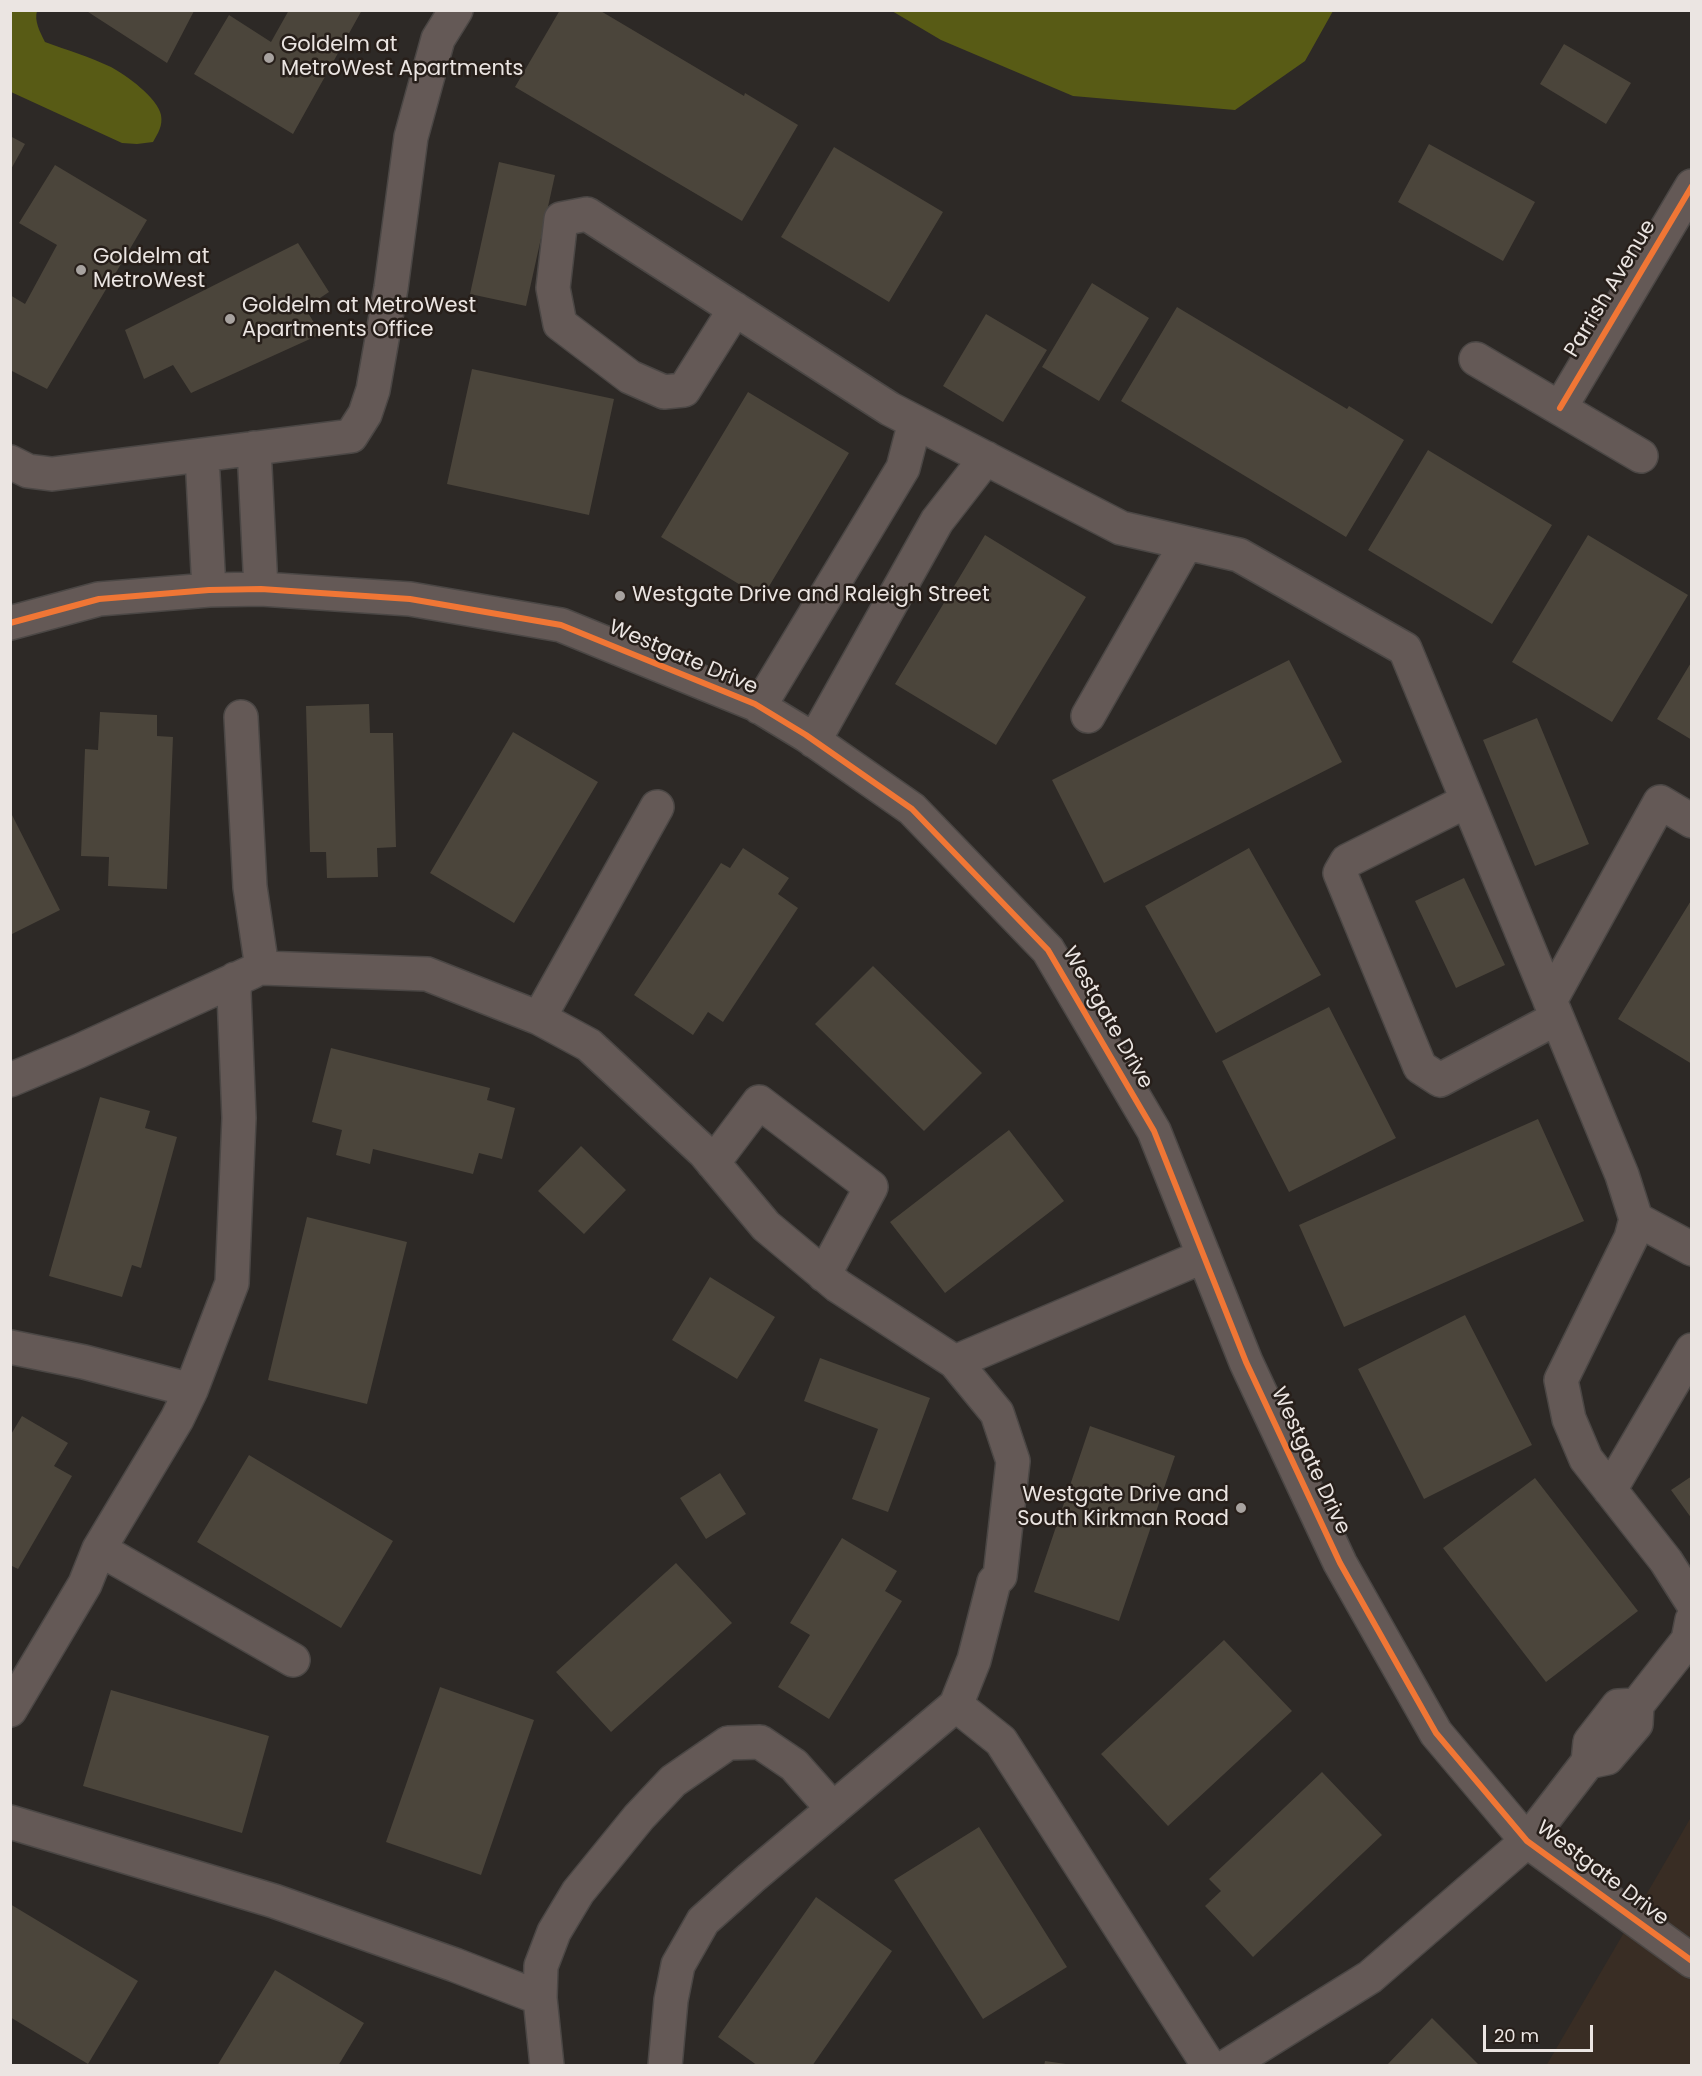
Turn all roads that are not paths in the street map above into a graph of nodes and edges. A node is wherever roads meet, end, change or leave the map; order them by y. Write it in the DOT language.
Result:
graph roads {
  1 [pos="456,10"];
  2 [pos="1692,186"];
  3 [pos="735,309"];
  4 [pos="1476,359"];
  5 [pos="1560,408"];
  6 [pos="915,422"];
  7 [pos="254,448"];
  8 [pos="202,456"];
  9 [pos="1641,456"];
  10 [pos="986,458"];
  11 [pos="10,462"];
  12 [pos="1186,544"];
  13 [pos="261,589"];
  14 [pos="209,590"];
  15 [pos="10,623"];
  16 [pos="759,707"];
  17 [pos="1088,716"];
  18 [pos="241,717"];
  19 [pos="814,741"];
  20 [pos="1467,801"];
  21 [pos="657,807"];
  22 [pos="1692,821"];
  23 [pos="248,974"];
  24 [pos="1553,1009"];
  25 [pos="539,1018"];
  26 [pos="10,1080"];
  27 [pos="714,1163"];
  28 [pos="1636,1219"];
  29 [pos="1692,1249"];
  30 [pos="1204,1256"];
  31 [pos="824,1275"];
  32 [pos="10,1347"];
  33 [pos="1692,1350"];
  34 [pos="955,1362"];
  35 [pos="191,1390"];
  36 [pos="1610,1490"];
  37 [pos="99,1549"];
  38 [pos="1692,1602"];
  39 [pos="1692,1620"];
  40 [pos="293,1660"];
  41 [pos="956,1705"];
  42 [pos="10,1710"];
  43 [pos="833,1809"];
  44 [pos="10,1822"];
  45 [pos="1527,1841"];
  46 [pos="1692,1961"];
  47 [pos="540,1998"];
  48 [pos="547,2066"];
  49 [pos="665,2066"];
  50 [pos="1209,2066"];
  51 [pos="1227,2066"];
  1 -- 7 [label="street"];
  2 -- 5 [label="street, Parrish Avenue"];
  3 -- 3 [label="street"];
  3 -- 6 [label="street"];
  4 -- 5 [label="street"];
  5 -- 9 [label="street"];
  6 -- 10 [label="street"];
  6 -- 16 [label="street"];
  7 -- 8 [label="street"];
  7 -- 13 [label="street"];
  8 -- 11 [label="street"];
  8 -- 14 [label="street"];
  10 -- 12 [label="street"];
  10 -- 19 [label="street"];
  12 -- 17 [label="street"];
  12 -- 20 [label="street"];
  13 -- 14 [label="street, Westgate Drive"];
  13 -- 16 [label="street, Westgate Drive"];
  14 -- 15 [label="street, Westgate Drive"];
  16 -- 19 [label="street, Westgate Drive"];
  18 -- 23 [label="street"];
  19 -- 30 [label="street, Westgate Drive"];
  20 -- 24 [label="street"];
  20 -- 24 [label="street"];
  21 -- 25 [label="street"];
  22 -- 24 [label="street"];
  23 -- 25 [label="street"];
  23 -- 26 [label="street"];
  23 -- 35 [label="street"];
  24 -- 28 [label="street"];
  25 -- 27 [label="street"];
  27 -- 31 [label="street"];
  27 -- 31 [label="street"];
  28 -- 29 [label="street"];
  28 -- 36 [label="street"];
  30 -- 34 [label="street"];
  30 -- 45 [label="street, Westgate Drive"];
  31 -- 34 [label="street"];
  32 -- 35 [label="street"];
  33 -- 36 [label="street"];
  34 -- 41 [label="street"];
  35 -- 37 [label="street"];
  36 -- 38 [label="street"];
  37 -- 40 [label="street"];
  37 -- 42 [label="street"];
  39 -- 45 [label="street"];
  41 -- 43 [label="street"];
  41 -- 50 [label="street"];
  43 -- 47 [label="street"];
  43 -- 49 [label="street"];
  44 -- 47 [label="street"];
  45 -- 46 [label="street, Westgate Drive"];
  45 -- 51 [label="street"];
  47 -- 48 [label="street"];
}
